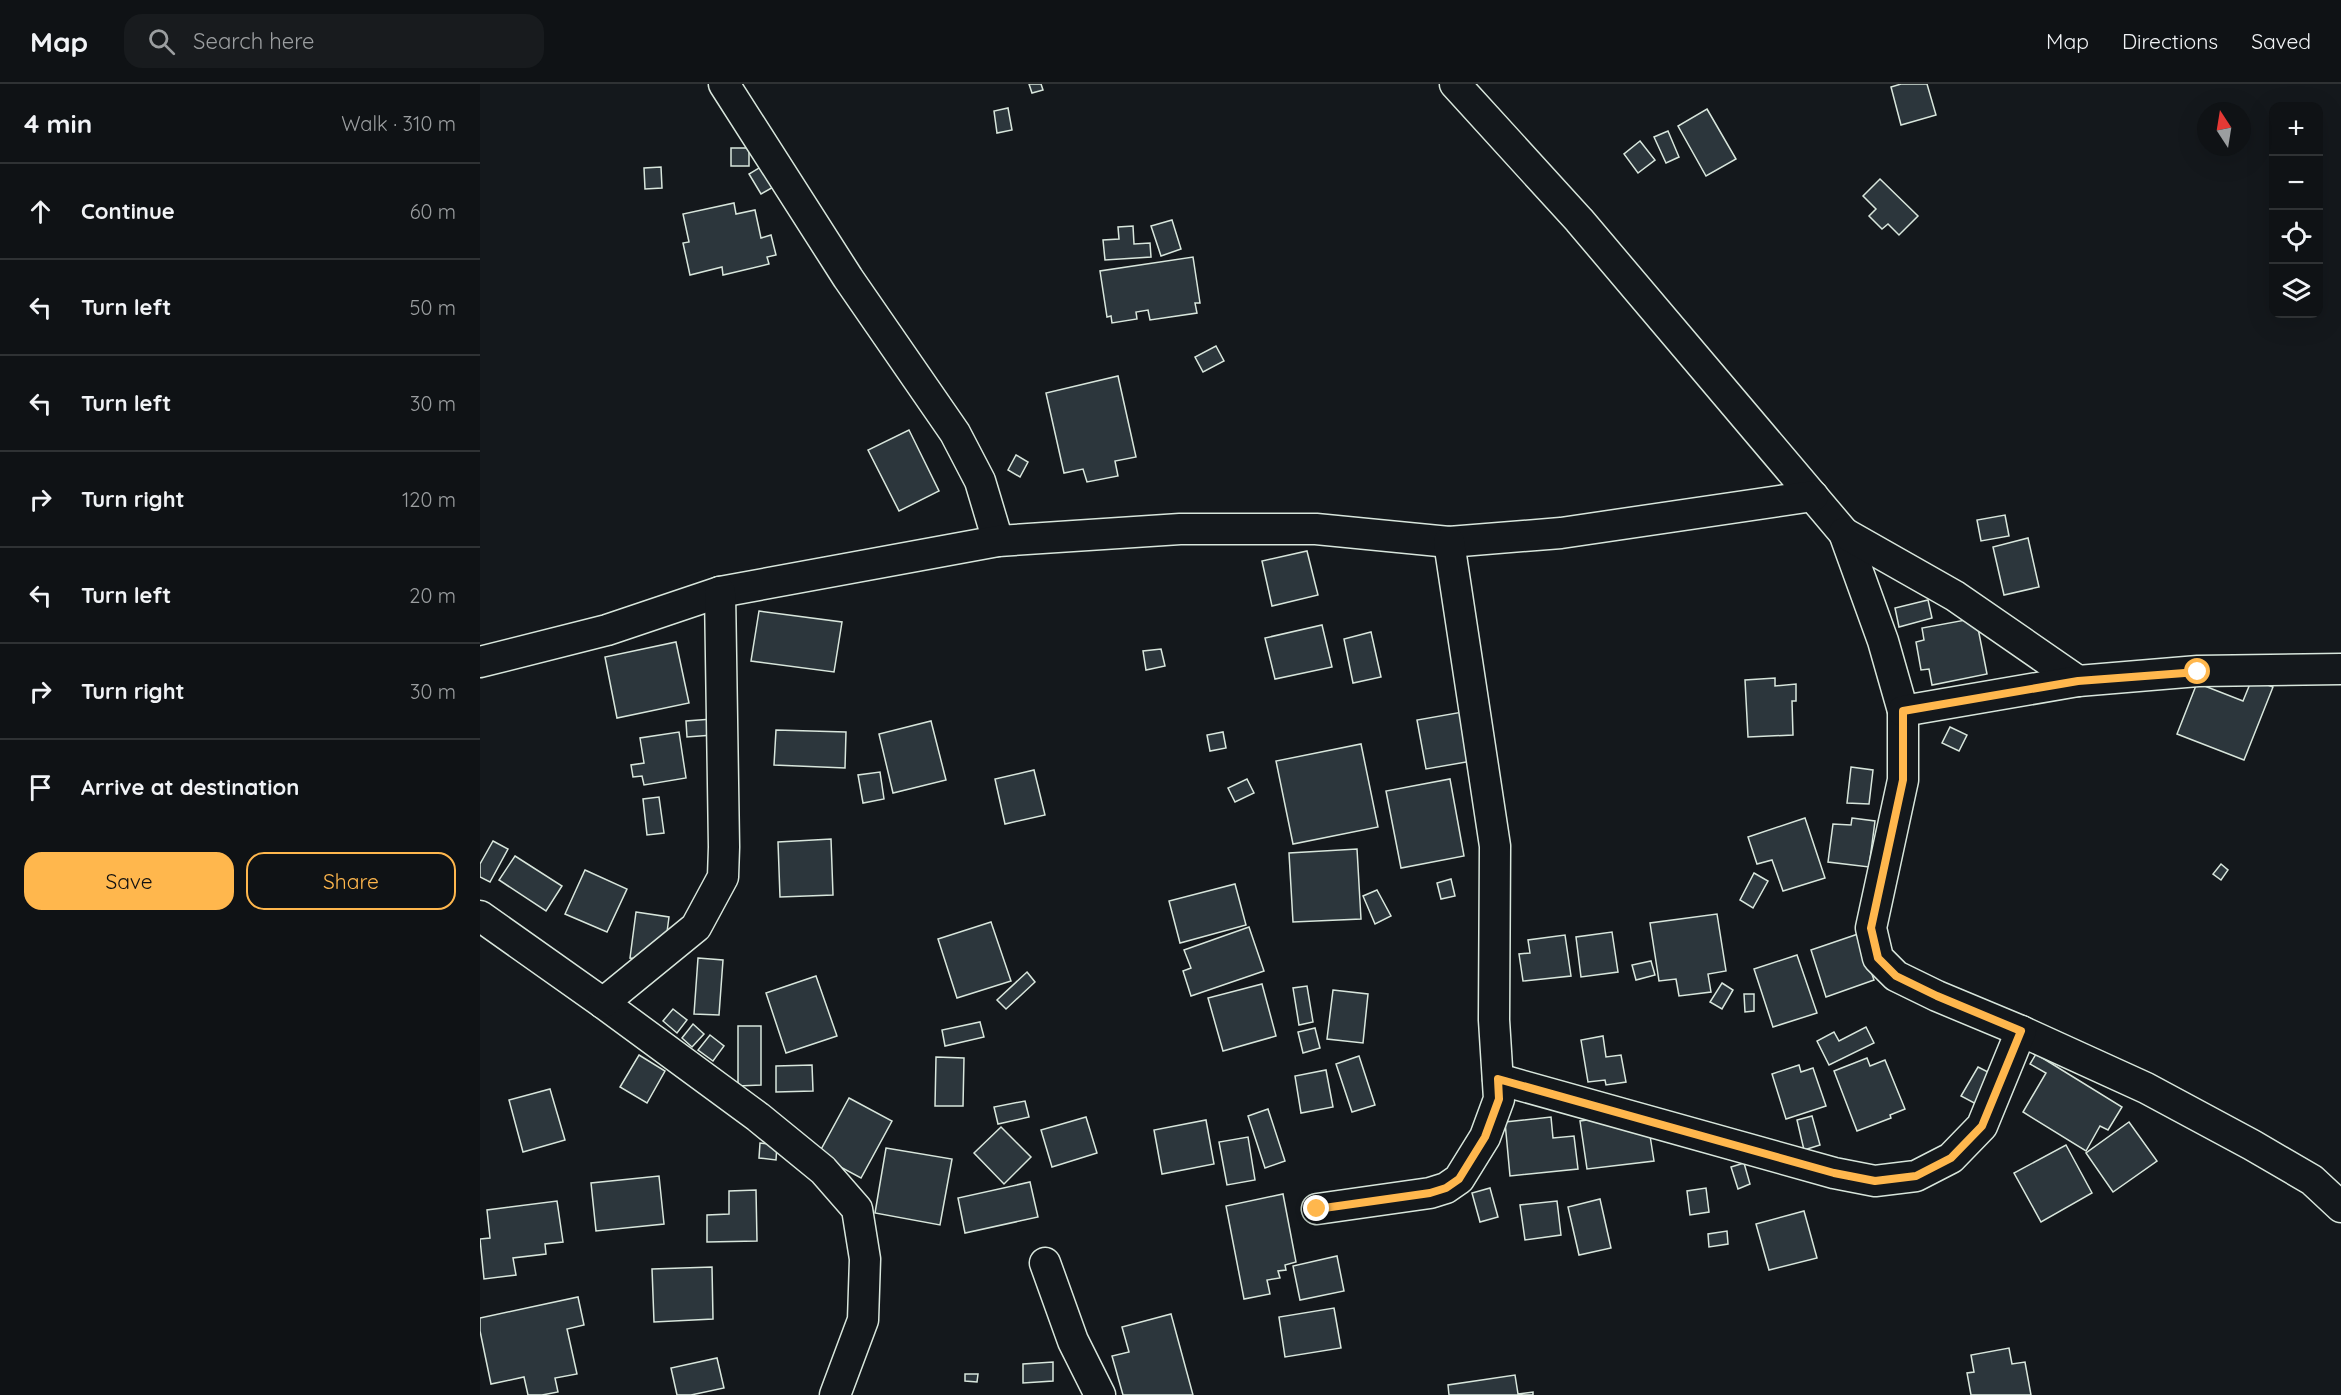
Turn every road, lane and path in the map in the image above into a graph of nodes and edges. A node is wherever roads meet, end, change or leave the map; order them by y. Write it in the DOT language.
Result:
graph roads {
  1 [pos="724,84"];
  2 [pos="1455,84"];
  3 [pos="1813,496"];
  4 [pos="1844,533"];
  5 [pos="998,541"];
  6 [pos="1449,542"];
  7 [pos="720,592"];
  8 [pos="480,662"];
  9 [pos="2341,669"];
  10 [pos="2078,681"];
  11 [pos="1903,711"];
  12 [pos="480,916"];
  13 [pos="603,1002"];
  14 [pos="2021,1031"];
  15 [pos="1498,1079"];
  16 [pos="2341,1207"];
  17 [pos="1317,1209"];
  18 [pos="1045,1263"];
  19 [pos="835,1395"];
  20 [pos="1100,1395"];
  1 -- 5 [label="street"];
  2 -- 3 [label="street"];
  3 -- 4 [label="street"];
  3 -- 6 [label="street"];
  4 -- 10 [label="street"];
  4 -- 11 [label="street"];
  5 -- 6 [label="street"];
  5 -- 7 [label="street"];
  6 -- 15 [label="street"];
  7 -- 8 [label="street"];
  7 -- 13 [label="street"];
  9 -- 10 [label="street"];
  10 -- 11 [label="street"];
  11 -- 14 [label="street"];
  12 -- 13 [label="street"];
  13 -- 19 [label="street"];
  14 -- 15 [label="street"];
  14 -- 16 [label="street"];
  15 -- 17 [label="street"];
  18 -- 20 [label="street"];
}
